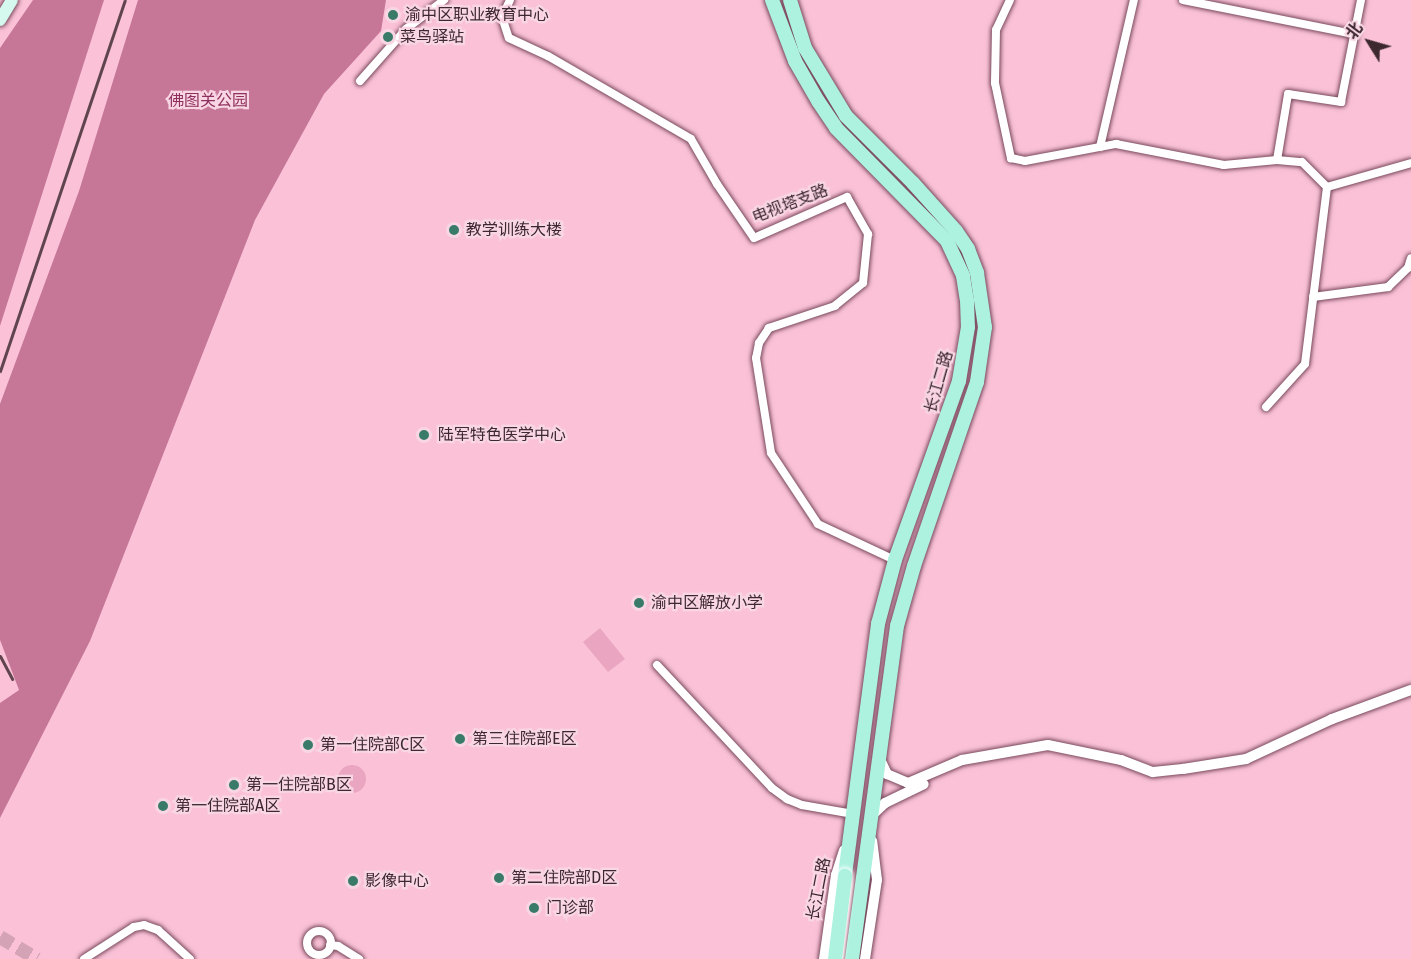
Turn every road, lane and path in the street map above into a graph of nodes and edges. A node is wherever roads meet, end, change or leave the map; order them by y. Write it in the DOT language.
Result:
graph roads {
  1 [pos="12,0"];
  2 [pos="444,0"];
  3 [pos="510,0"];
  4 [pos="772,0"];
  5 [pos="790,0"];
  6 [pos="1011,0"];
  7 [pos="1134,0"];
  8 [pos="1183,0"];
  9 [pos="1361,0"];
  10 [pos="0,20"];
  11 [pos="1353,34"];
  12 [pos="360,81"];
  13 [pos="1100,147"];
  14 [pos="1277,160"];
  15 [pos="1411,164"];
  16 [pos="1327,186"];
  17 [pos="1411,258"];
  18 [pos="1313,297"];
  19 [pos="1266,407"];
  20 [pos="896,560"];
  21 [pos="657,665"];
  22 [pos="1411,690"];
  23 [pos="879,756"];
  24 [pos="984,756"];
  25 [pos="852,820"];
  26 [pos="870,821"];
  27 [pos="330,945"];
  28 [pos="320,957"];
  29 [pos="84,959"];
  30 [pos="190,959"];
  31 [pos="359,959"];
  32 [pos="824,959"];
  33 [pos="835,959"];
  34 [pos="852,959"];
  35 [pos="865,959"];
  1 -- 10 [label="main road"];
  2 -- 12 [label="street"];
  3 -- 20 [label="street, 电视塔支路"];
  4 -- 20 [label="main road, 长江二路"];
  5 -- 23 [label="main road"];
  6 -- 13 [label="street"];
  7 -- 13 [label="street"];
  8 -- 11 [label="street"];
  9 -- 11 [label="street"];
  11 -- 14 [label="street"];
  13 -- 14 [label="street"];
  14 -- 16 [label="street"];
  15 -- 16 [label="street"];
  16 -- 18 [label="street"];
  17 -- 18 [label="street"];
  18 -- 19 [label="street"];
  20 -- 25 [label="main road, 长江二路"];
  21 -- 25 [label="street"];
  22 -- 24 [label="street"];
  23 -- 24 [label="street"];
  23 -- 26 [label="main road"];
  24 -- 26 [label="street"];
  25 -- 32 [label="street, 长江二路"];
  25 -- 33 [label="main road, 长江二路, bridge"];
  26 -- 34 [label="main road"];
  26 -- 35 [label="street"];
  27 -- 28 [label="street"];
  27 -- 28 [label="street"];
  27 -- 31 [label="street"];
  29 -- 30 [label="street"];
}
